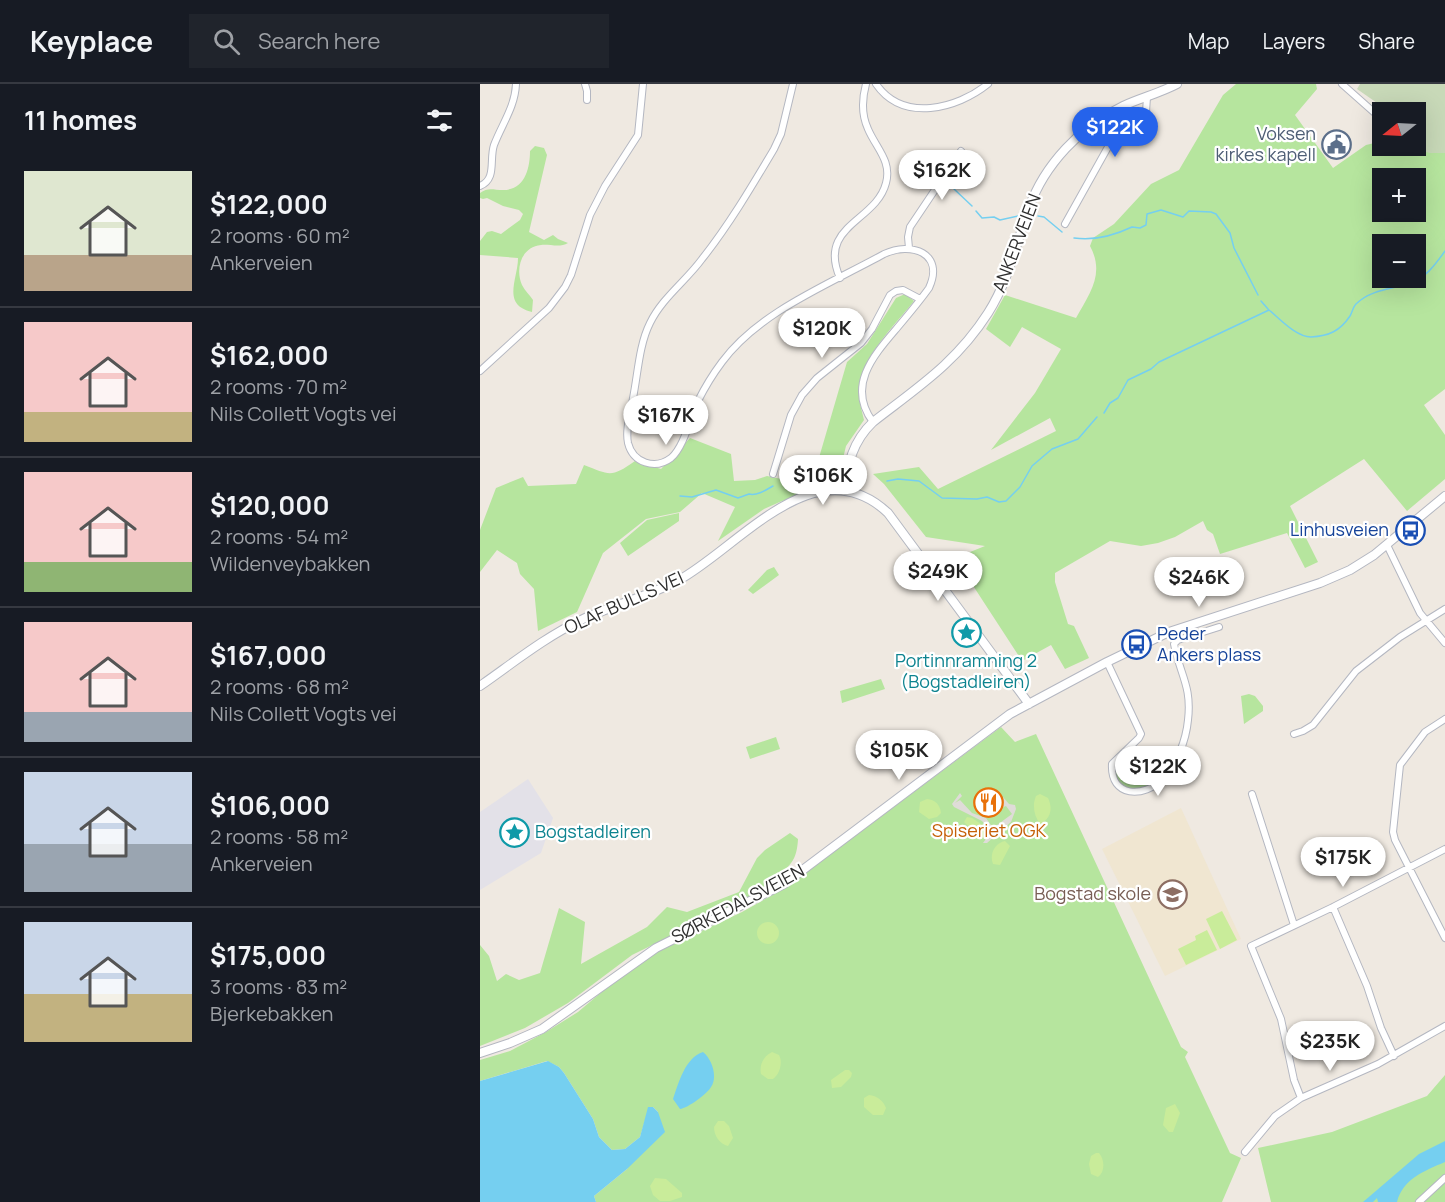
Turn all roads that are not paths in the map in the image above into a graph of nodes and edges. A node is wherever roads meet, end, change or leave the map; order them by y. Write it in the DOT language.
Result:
graph roads {
  1 [pos="516,84"];
  2 [pos="585,84"];
  3 [pos="643,84"];
  4 [pos="793,84"];
  5 [pos="866,84"];
  6 [pos="876,84"];
  7 [pos="988,84"];
  8 [pos="1177,84"];
  9 [pos="1342,84"];
  10 [pos="1147,97"];
  11 [pos="587,100"];
  12 [pos="1372,111"];
  13 [pos="961,152"];
  14 [pos="480,186"];
  15 [pos="1065,224"];
  16 [pos="909,248"];
  17 [pos="840,278"];
  18 [pos="920,299"];
  19 [pos="480,371"];
  20 [pos="873,422"];
  21 [pos="772,474"];
  22 [pos="844,491"];
  23 [pos="1445,496"];
  24 [pos="1387,545"];
  25 [pos="1445,609"];
  26 [pos="1425,621"];
  27 [pos="1219,627"];
  28 [pos="1445,642"];
  29 [pos="1107,662"];
  30 [pos="480,686"];
  31 [pos="1029,704"];
  32 [pos="1445,720"];
  33 [pos="1294,734"];
  34 [pos="1252,794"];
  35 [pos="1445,849"];
  36 [pos="1408,867"];
  37 [pos="1333,907"];
  38 [pos="1294,925"];
  39 [pos="1445,938"];
  40 [pos="1445,1026"];
  41 [pos="480,1053"];
  42 [pos="1394,1056"];
  43 [pos="1301,1098"];
  44 [pos="1245,1152"];
  45 [pos="1445,1178"];
  46 [pos="1419,1202"];
  1 -- 14 [label="street"];
  2 -- 11 [label="street"];
  3 -- 19 [label="street"];
  4 -- 17 [label="street"];
  5 -- 17 [label="street"];
  6 -- 7 [label="street"];
  8 -- 10 [label="main road, ANKERVEIEN"];
  9 -- 12 [label="street"];
  10 -- 15 [label="street"];
  10 -- 20 [label="main road, ANKERVEIEN"];
  13 -- 16 [label="street"];
  16 -- 17 [label="street"];
  16 -- 18 [label="street"];
  18 -- 20 [label="street"];
  18 -- 21 [label="street"];
  20 -- 22 [label="main road, ANKERVEIEN"];
  22 -- 30 [label="main road, OLAF BULLS VEI"];
  22 -- 31 [label="main road"];
  23 -- 24 [label="main road, SØRKEDALSVEIEN"];
  24 -- 26 [label="street"];
  24 -- 29 [label="main road, SØRKEDALSVEIEN"];
  25 -- 26 [label="street"];
  26 -- 28 [label="street"];
  26 -- 33 [label="street"];
  27 -- 29 [label="street"];
  29 -- 31 [label="main road, SØRKEDALSVEIEN"];
  31 -- 41 [label="main road, SØRKEDALSVEIEN"];
  32 -- 36 [label="street"];
  34 -- 38 [label="street"];
  35 -- 36 [label="street"];
  36 -- 37 [label="street"];
  36 -- 39 [label="street"];
  37 -- 38 [label="street"];
  37 -- 42 [label="street"];
  38 -- 43 [label="street"];
  40 -- 42 [label="street"];
  42 -- 43 [label="street"];
  43 -- 44 [label="street"];
  45 -- 46 [label="street"];
}
